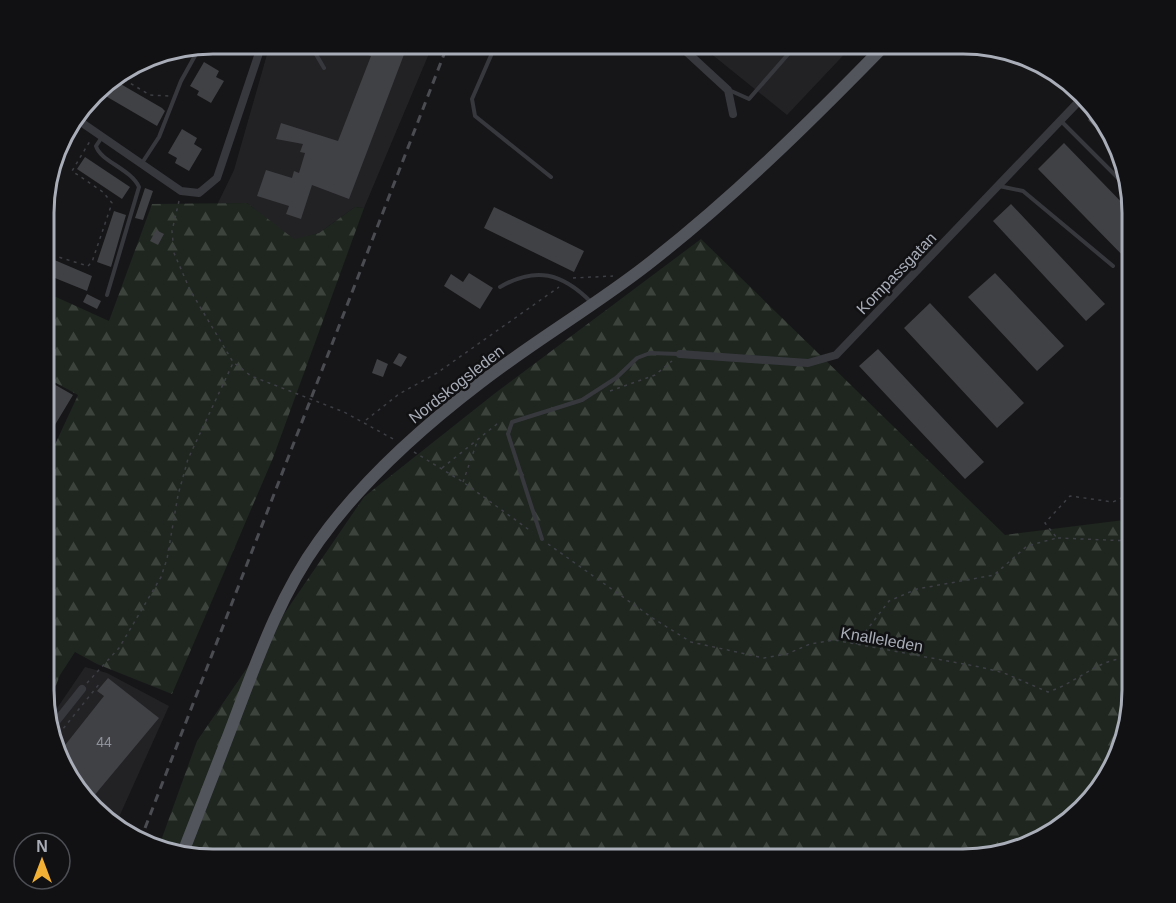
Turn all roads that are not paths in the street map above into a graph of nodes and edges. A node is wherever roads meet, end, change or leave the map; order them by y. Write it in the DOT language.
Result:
graph roads {
  1 [pos="259,54"];
  2 [pos="316,54"];
  3 [pos="492,54"];
  4 [pos="689,54"];
  5 [pos="788,54"];
  6 [pos="876,54"];
  7 [pos="196,55"];
  8 [pos="324,68"];
  9 [pos="728,90"];
  10 [pos="1077,103"];
  11 [pos="733,114"];
  12 [pos="1061,121"];
  13 [pos="82,123"];
  14 [pos="99,134"];
  15 [pos="142,163"];
  16 [pos="551,177"];
  17 [pos="1118,179"];
  18 [pos="998,186"];
  19 [pos="1113,266"];
  20 [pos="500,287"];
  21 [pos="107,295"];
  22 [pos="593,304"];
  23 [pos="680,354"];
  24 [pos="542,539"];
  25 [pos="82,689"];
  26 [pos="57,721"];
  27 [pos="185,847"];
  1 -- 15 [label="street"];
  2 -- 8 [label="lane"];
  3 -- 16 [label="lane"];
  4 -- 9 [label="street"];
  5 -- 9 [label="lane"];
  6 -- 22 [label="main road, Nordskogsleden"];
  7 -- 15 [label="lane"];
  9 -- 11 [label="street"];
  10 -- 12 [label="street, Kompassgatan"];
  12 -- 17 [label="lane"];
  12 -- 18 [label="street, Kompassgatan"];
  13 -- 14 [label="street"];
  14 -- 15 [label="street"];
  14 -- 21 [label="lane"];
  18 -- 19 [label="lane"];
  18 -- 23 [label="street, Kompassgatan"];
  20 -- 22 [label="lane"];
  22 -- 27 [label="main road, Nordskogsleden"];
  23 -- 24 [label="lane"];
  25 -- 26 [label="street"];
}
